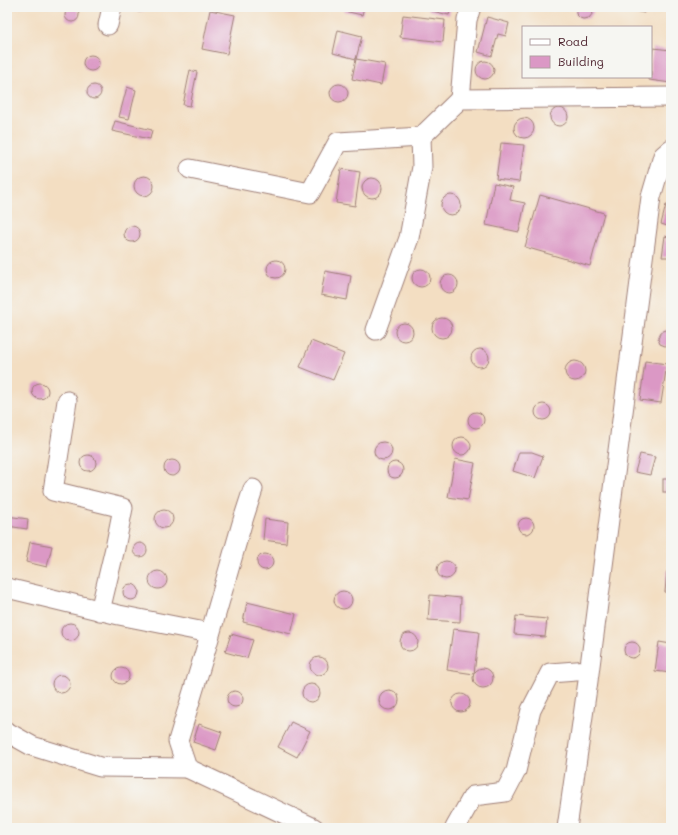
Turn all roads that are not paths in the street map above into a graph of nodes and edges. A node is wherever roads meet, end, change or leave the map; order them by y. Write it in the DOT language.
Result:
graph roads {
  1 [pos="472,7"];
  2 [pos="671,96"];
  3 [pos="460,99"];
  4 [pos="421,137"];
  5 [pos="671,150"];
  6 [pos="190,169"];
  7 [pos="376,330"];
  8 [pos="67,401"];
  9 [pos="253,489"];
  10 [pos="7,588"];
  11 [pos="100,611"];
  12 [pos="210,633"];
  13 [pos="589,670"];
  14 [pos="7,732"];
  15 [pos="187,768"];
  16 [pos="314,828"];
  17 [pos="455,828"];
  18 [pos="566,828"];
  1 -- 3 [label="street"];
  2 -- 3 [label="street"];
  3 -- 4 [label="street"];
  4 -- 6 [label="street"];
  4 -- 7 [label="street"];
  5 -- 13 [label="street"];
  8 -- 11 [label="street"];
  9 -- 12 [label="street"];
  10 -- 11 [label="street"];
  11 -- 12 [label="street"];
  12 -- 15 [label="street"];
  13 -- 17 [label="street"];
  13 -- 18 [label="street"];
  14 -- 15 [label="street"];
  15 -- 16 [label="street"];
}
